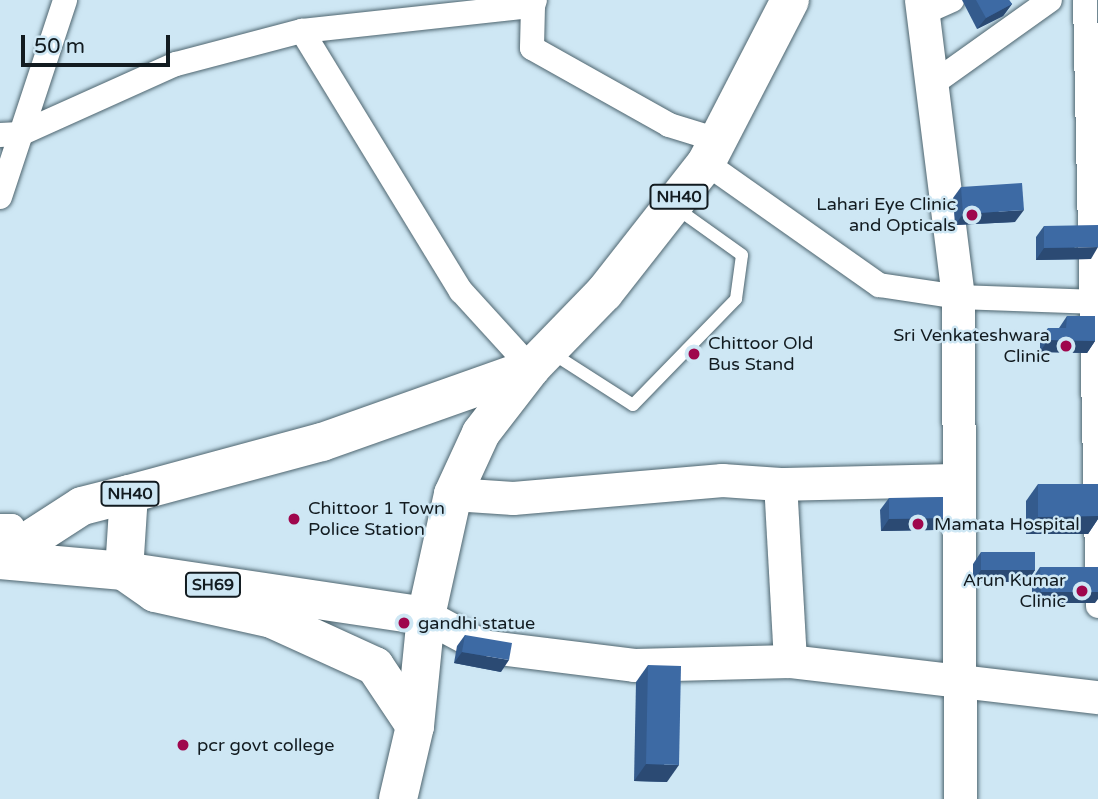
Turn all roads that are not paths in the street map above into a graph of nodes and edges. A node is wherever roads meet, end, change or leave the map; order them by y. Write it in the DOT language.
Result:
graph roads {
  1 [pos="65,0"];
  2 [pos="790,0"];
  3 [pos="1051,0"];
  4 [pos="1085,0"];
  5 [pos="534,3"];
  6 [pos="932,4"];
  7 [pos="302,31"];
  8 [pos="931,85"];
  9 [pos="10,134"];
  10 [pos="712,151"];
  11 [pos="0,197"];
  12 [pos="673,206"];
  13 [pos="958,296"];
  14 [pos="1096,302"];
  15 [pos="539,359"];
  16 [pos="958,480"];
  17 [pos="780,484"];
  18 [pos="129,494"];
  19 [pos="453,494"];
  20 [pos="11,549"];
  21 [pos="124,571"];
  22 [pos="1098,606"];
  23 [pos="426,616"];
  24 [pos="789,661"];
  25 [pos="958,680"];
  26 [pos="1098,698"];
  27 [pos="415,726"];
  28 [pos="398,799"];
  29 [pos="960,799"];
  1 -- 9 [label="street"];
  2 -- 10 [label="main road, NH40"];
  3 -- 8 [label="street"];
  4 -- 14 [label="street"];
  5 -- 7 [label="street"];
  5 -- 10 [label="street"];
  6 -- 8 [label="street"];
  7 -- 9 [label="street"];
  7 -- 15 [label="street"];
  8 -- 13 [label="street"];
  9 -- 11 [label="street"];
  10 -- 12 [label="main road, NH40"];
  10 -- 13 [label="street"];
  12 -- 15 [label="main road, NH40"];
  12 -- 15 [label="lane"];
  13 -- 14 [label="street"];
  13 -- 16 [label="street"];
  14 -- 22 [label="street"];
  15 -- 18 [label="main road, NH40"];
  15 -- 19 [label="main road, NH40"];
  16 -- 17 [label="street"];
  16 -- 25 [label="street"];
  17 -- 19 [label="street"];
  17 -- 24 [label="street"];
  18 -- 20 [label="main road"];
  18 -- 21 [label="main road, NH40"];
  19 -- 23 [label="main road, NH40"];
  20 -- 21 [label="main road, SH69"];
  21 -- 23 [label="main road, SH69"];
  21 -- 27 [label="main road"];
  23 -- 24 [label="street"];
  23 -- 27 [label="main road, NH40"];
  24 -- 25 [label="street"];
  25 -- 26 [label="street"];
  25 -- 29 [label="street"];
  27 -- 28 [label="main road, NH40"];
}
